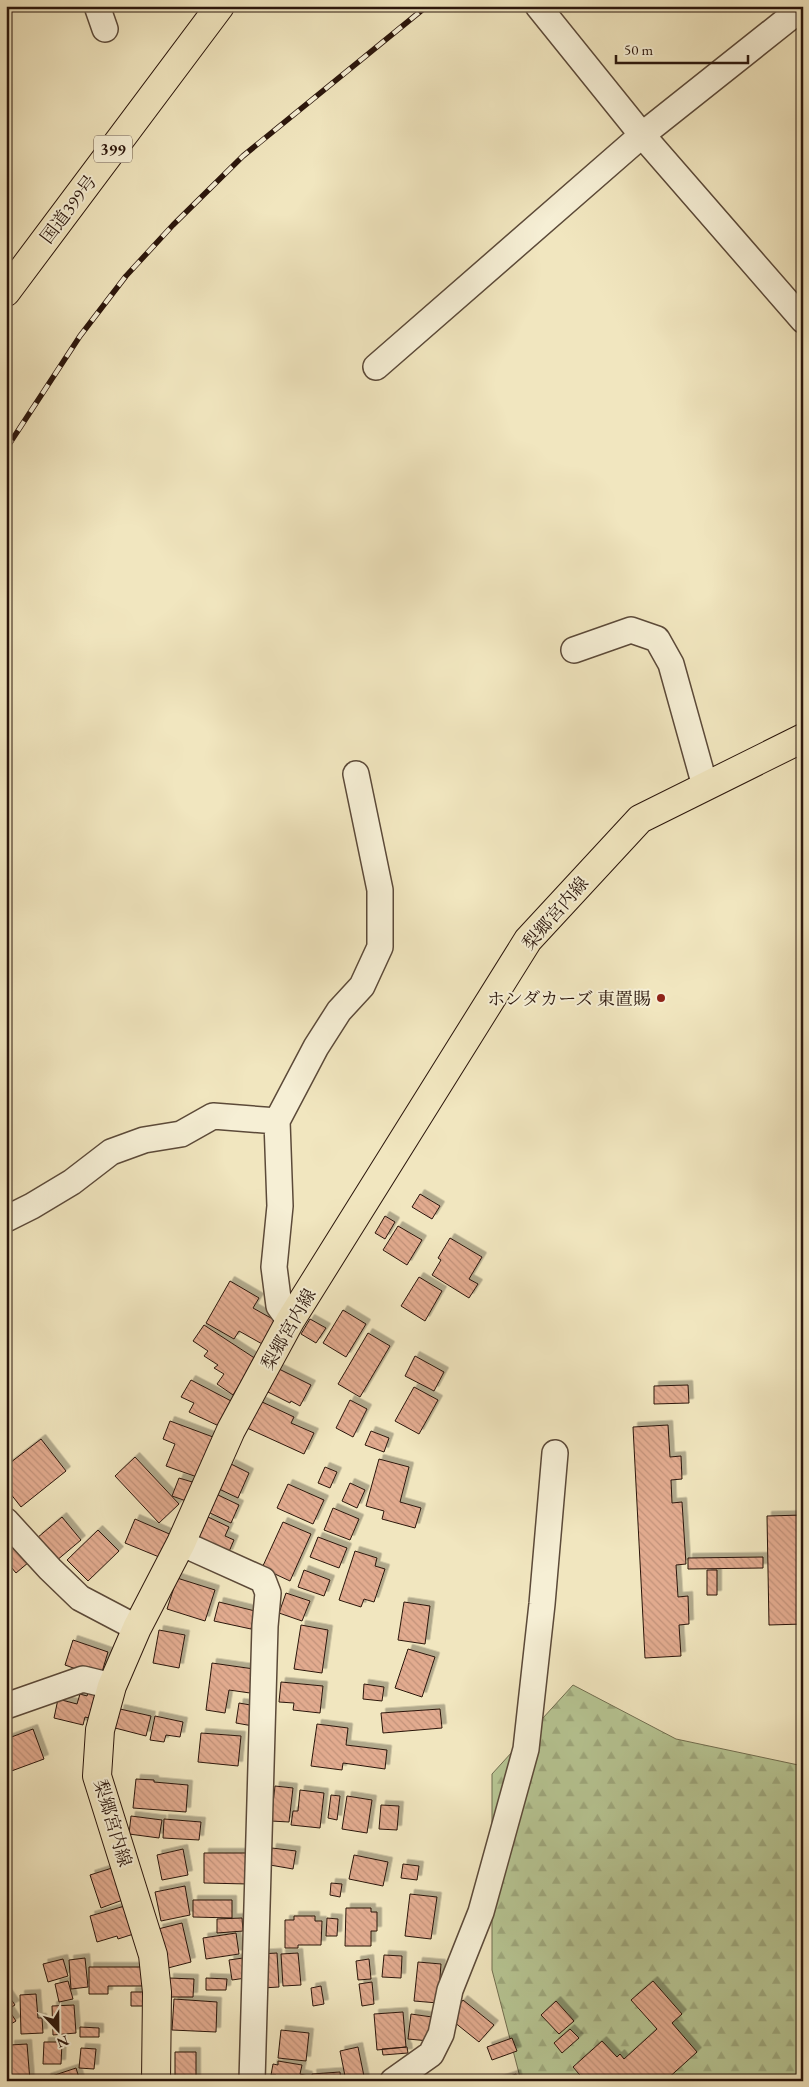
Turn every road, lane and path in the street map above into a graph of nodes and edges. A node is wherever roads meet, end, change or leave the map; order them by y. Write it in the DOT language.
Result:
graph roads {
  1 [pos="220,6"];
  2 [pos="538,6"];
  3 [pos="803,7"];
  4 [pos="642,135"];
  5 [pos="6,292"];
  6 [pos="803,320"];
  7 [pos="376,367"];
  8 [pos="574,650"];
  9 [pos="803,738"];
  10 [pos="356,774"];
  11 [pos="705,786"];
  12 [pos="277,1121"];
  13 [pos="6,1219"];
  14 [pos="290,1321"];
  15 [pos="555,1453"];
  16 [pos="6,1521"];
  17 [pos="181,1543"];
  18 [pos="137,1628"];
  19 [pos="112,1686"];
  20 [pos="6,1706"];
  21 [pos="398,2079"];
  22 [pos="156,2081"];
  23 [pos="252,2081"];
  1 -- 5 [label="main road, 国道399号 / 399"];
  2 -- 4 [label="street"];
  3 -- 4 [label="street"];
  4 -- 6 [label="street"];
  4 -- 7 [label="street"];
  8 -- 11 [label="street"];
  9 -- 11 [label="main road, 梨郷宮内線"];
  10 -- 12 [label="street"];
  11 -- 14 [label="main road, 梨郷宮内線"];
  12 -- 13 [label="street"];
  12 -- 14 [label="street"];
  14 -- 17 [label="main road, 梨郷宮内線"];
  15 -- 21 [label="street"];
  16 -- 18 [label="street"];
  17 -- 18 [label="main road, 梨郷宮内線"];
  17 -- 23 [label="street"];
  18 -- 19 [label="main road, 梨郷宮内線"];
  19 -- 20 [label="street"];
  19 -- 22 [label="main road, 梨郷宮内線"];
}
